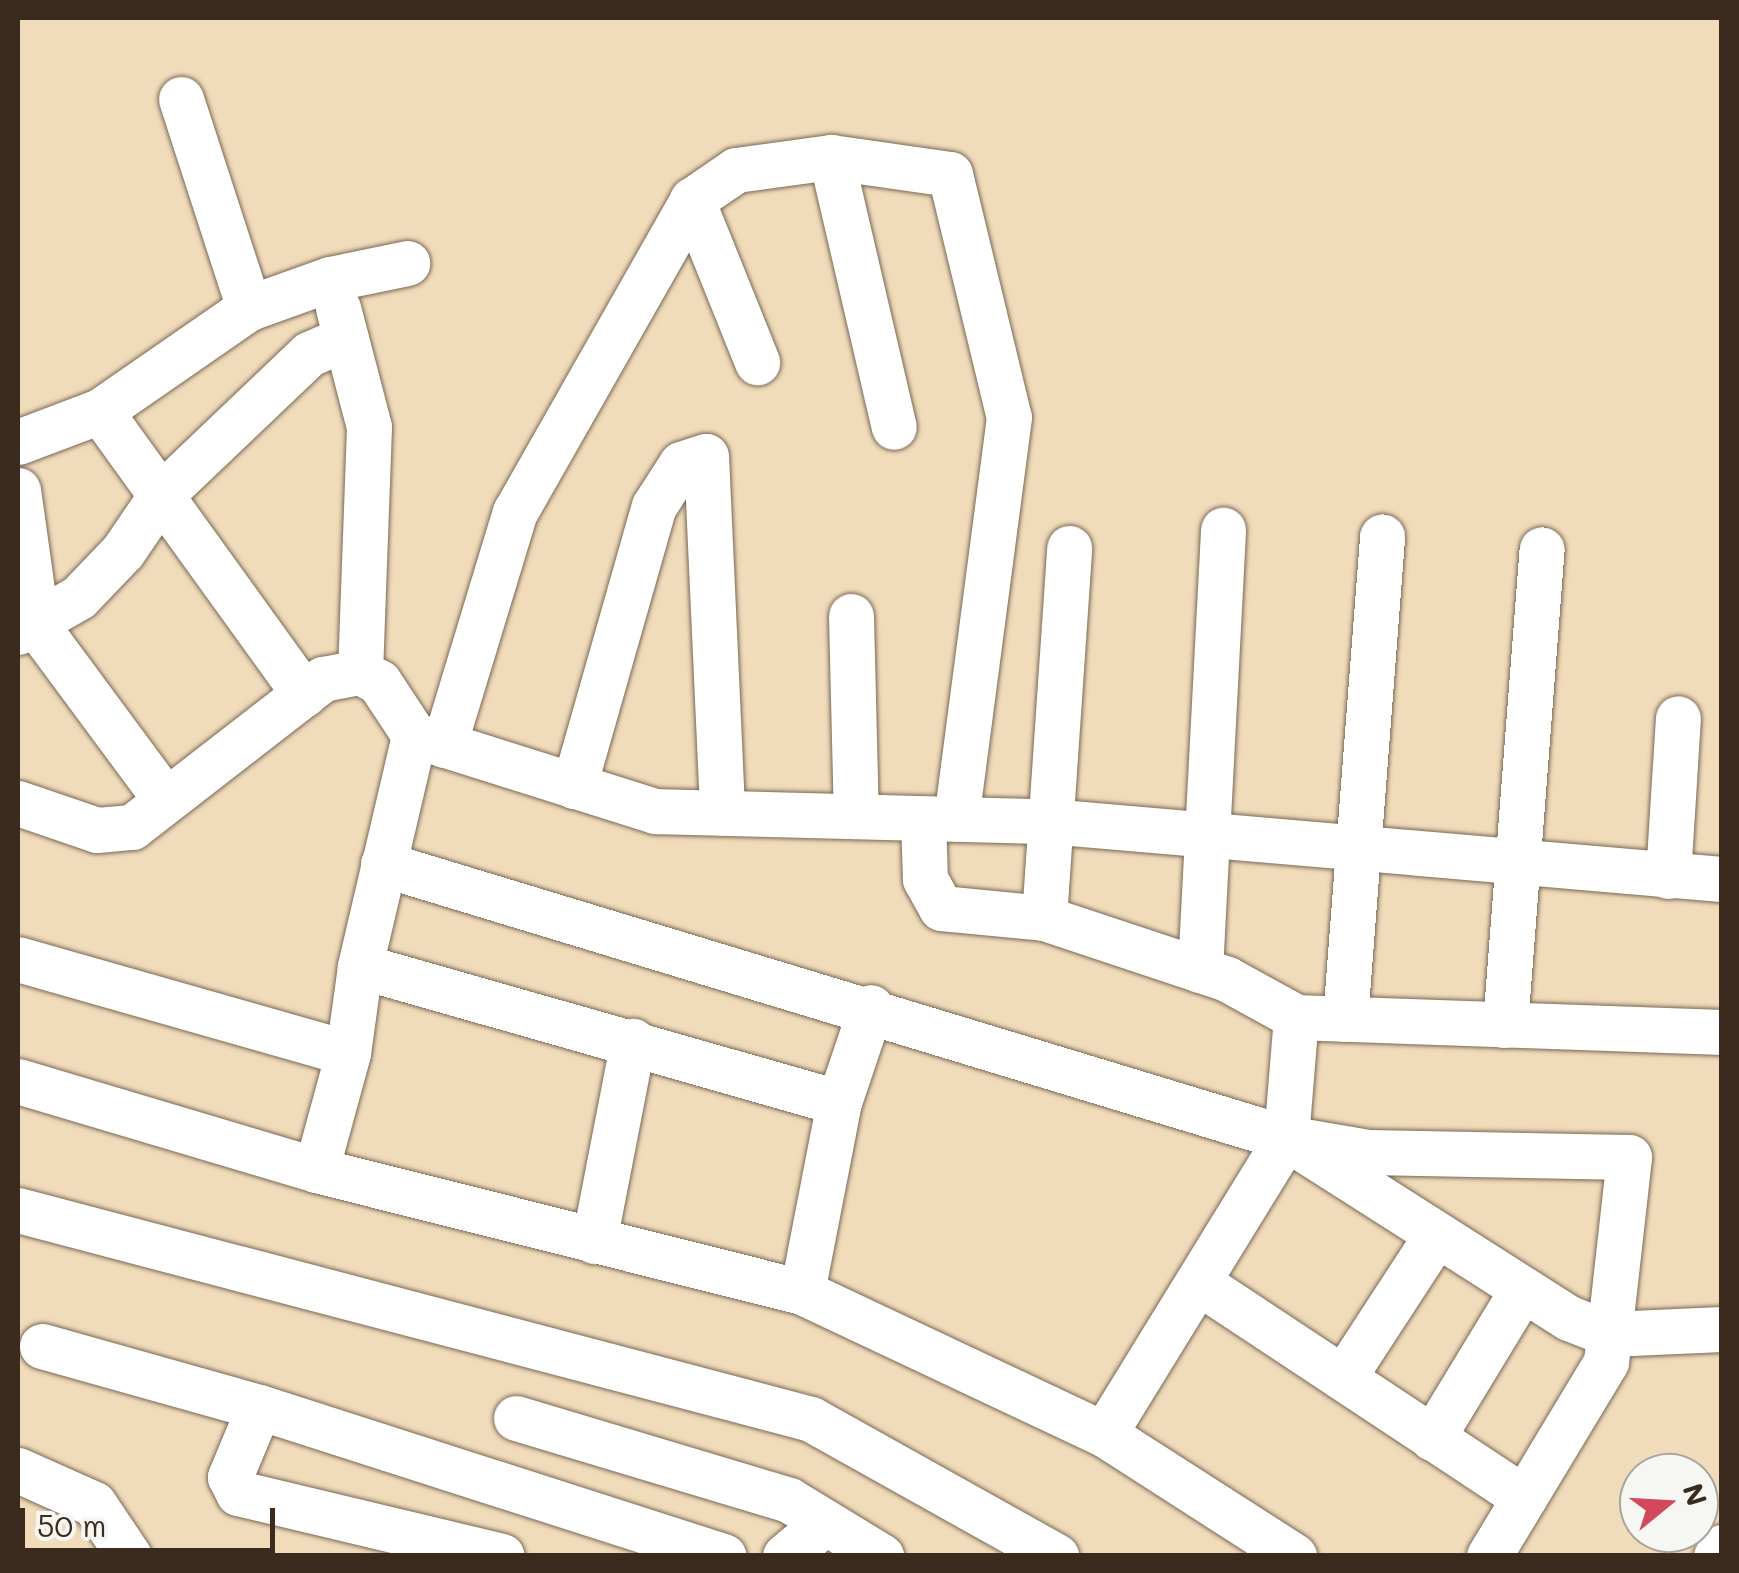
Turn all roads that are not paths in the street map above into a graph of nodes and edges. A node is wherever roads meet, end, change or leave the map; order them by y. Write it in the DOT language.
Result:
graph roads {
  1 [pos="182,99"];
  2 [pos="831,156"];
  3 [pos="692,200"];
  4 [pos="407,263"];
  5 [pos="330,279"];
  6 [pos="248,308"];
  7 [pos="346,338"];
  8 [pos="757,362"];
  9 [pos="100,411"];
  10 [pos="894,427"];
  11 [pos="18,442"];
  12 [pos="18,490"];
  13 [pos="161,495"];
  14 [pos="1223,530"];
  15 [pos="1382,536"];
  16 [pos="1069,548"];
  17 [pos="1542,549"];
  18 [pos="851,616"];
  19 [pos="27,629"];
  20 [pos="360,672"];
  21 [pos="304,694"];
  22 [pos="1678,718"];
  23 [pos="429,740"];
  24 [pos="574,786"];
  25 [pos="165,799"];
  26 [pos="18,804"];
  27 [pos="722,813"];
  28 [pos="856,816"];
  29 [pos="939,819"];
  30 [pos="1048,821"];
  31 [pos="1212,835"];
  32 [pos="1359,848"];
  33 [pos="1518,860"];
  34 [pos="383,864"];
  35 [pos="1668,876"];
  36 [pos="1722,879"];
  37 [pos="1044,918"];
  38 [pos="18,959"];
  39 [pos="360,966"];
  40 [pos="1200,970"];
  41 [pos="871,1007"];
  42 [pos="1296,1017"];
  43 [pos="1345,1019"];
  44 [pos="1505,1024"];
  45 [pos="1722,1032"];
  46 [pos="632,1040"];
  47 [pos="348,1053"];
  48 [pos="18,1080"];
  49 [pos="838,1102"];
  50 [pos="1286,1138"];
  51 [pos="316,1170"];
  52 [pos="18,1210"];
  53 [pos="1436,1236"];
  54 [pos="594,1241"];
  55 [pos="1198,1282"];
  56 [pos="1522,1290"];
  57 [pos="802,1292"];
  58 [pos="1722,1329"];
  59 [pos="1610,1334"];
  60 [pos="42,1346"];
  61 [pos="1343,1378"];
  62 [pos="259,1407"];
  63 [pos="516,1418"];
  64 [pos="1104,1434"];
  65 [pos="1432,1438"];
  66 [pos="18,1470"];
  67 [pos="1524,1498"];
  68 [pos="817,1520"];
  69 [pos="1722,1548"];
  70 [pos="129,1556"];
  71 [pos="502,1556"];
  72 [pos="724,1556"];
  73 [pos="784,1556"];
  74 [pos="882,1556"];
  75 [pos="1056,1556"];
  76 [pos="1294,1556"];
  77 [pos="1490,1556"];
  78 [pos="1716,1556"];
  1 -- 6 [label="street"];
  2 -- 3 [label="street"];
  2 -- 10 [label="street"];
  2 -- 29 [label="street"];
  3 -- 8 [label="street"];
  3 -- 23 [label="street"];
  4 -- 5 [label="street"];
  5 -- 6 [label="street"];
  5 -- 7 [label="street"];
  6 -- 9 [label="street"];
  7 -- 13 [label="street"];
  7 -- 20 [label="street"];
  9 -- 11 [label="street"];
  9 -- 13 [label="street"];
  12 -- 19 [label="street"];
  13 -- 19 [label="street"];
  13 -- 21 [label="street"];
  14 -- 31 [label="street"];
  15 -- 32 [label="street"];
  16 -- 30 [label="street"];
  17 -- 33 [label="street"];
  18 -- 28 [label="street"];
  19 -- 25 [label="street"];
  20 -- 21 [label="street"];
  20 -- 23 [label="street"];
  21 -- 25 [label="street"];
  22 -- 35 [label="street"];
  23 -- 24 [label="street"];
  23 -- 34 [label="street"];
  24 -- 27 [label="street"];
  24 -- 27 [label="street"];
  25 -- 26 [label="street"];
  27 -- 28 [label="street"];
  28 -- 29 [label="street"];
  29 -- 30 [label="street"];
  29 -- 37 [label="street"];
  30 -- 31 [label="street"];
  30 -- 37 [label="street"];
  31 -- 32 [label="street"];
  31 -- 40 [label="street"];
  32 -- 33 [label="street"];
  32 -- 43 [label="street"];
  33 -- 35 [label="street"];
  33 -- 44 [label="street"];
  34 -- 39 [label="street"];
  34 -- 41 [label="street"];
  35 -- 36 [label="street"];
  37 -- 40 [label="street"];
  38 -- 47 [label="street"];
  39 -- 46 [label="street"];
  39 -- 47 [label="street"];
  40 -- 42 [label="street"];
  41 -- 49 [label="street"];
  41 -- 50 [label="street"];
  42 -- 43 [label="street"];
  42 -- 50 [label="street"];
  43 -- 44 [label="street"];
  44 -- 45 [label="street"];
  46 -- 49 [label="street"];
  46 -- 54 [label="street"];
  47 -- 51 [label="street"];
  48 -- 51 [label="street"];
  49 -- 57 [label="street"];
  50 -- 53 [label="street"];
  50 -- 55 [label="street"];
  50 -- 59 [label="street"];
  51 -- 54 [label="street"];
  52 -- 75 [label="street"];
  53 -- 56 [label="street"];
  53 -- 61 [label="street"];
  54 -- 57 [label="street"];
  55 -- 61 [label="street"];
  55 -- 64 [label="street"];
  56 -- 59 [label="street"];
  56 -- 65 [label="street"];
  57 -- 64 [label="street"];
  58 -- 59 [label="street"];
  59 -- 67 [label="street"];
  60 -- 62 [label="street"];
  61 -- 65 [label="street"];
  62 -- 71 [label="street"];
  62 -- 72 [label="street"];
  63 -- 68 [label="street"];
  64 -- 76 [label="street"];
  65 -- 67 [label="street"];
  66 -- 70 [label="street"];
  67 -- 77 [label="street"];
  68 -- 73 [label="street"];
  68 -- 74 [label="street"];
  69 -- 78 [label="street"];
}
